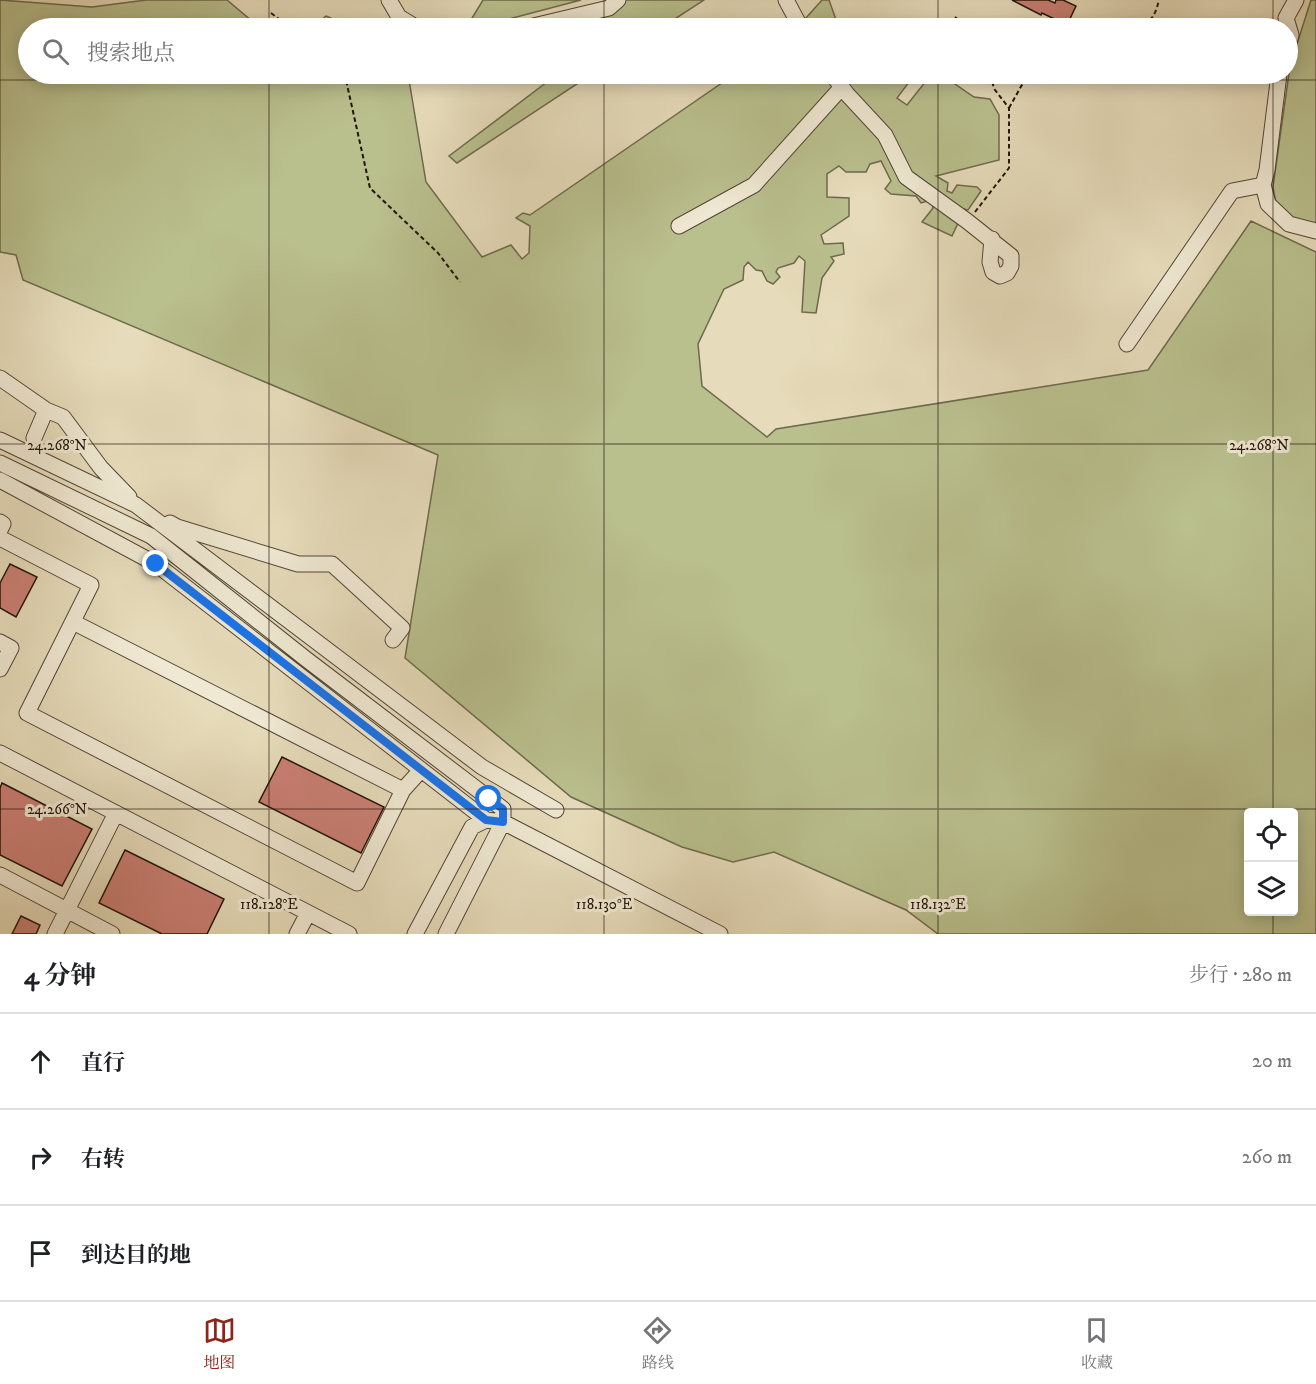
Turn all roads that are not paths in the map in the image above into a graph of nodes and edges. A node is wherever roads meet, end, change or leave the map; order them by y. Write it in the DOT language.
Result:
graph roads {
  1 [pos="389,0"];
  2 [pos="618,0"];
  3 [pos="786,0"];
  4 [pos="1296,0"];
  5 [pos="401,18"];
  6 [pos="567,18"];
  7 [pos="796,18"];
  8 [pos="1286,18"];
  9 [pos="840,84"];
  10 [pos="1279,84"];
  11 [pos="842,87"];
  12 [pos="1263,185"];
  13 [pos="680,226"];
  14 [pos="1316,231"];
  15 [pos="992,239"];
  16 [pos="1127,344"];
  17 [pos="0,378"];
  18 [pos="46,410"];
  19 [pos="34,438"];
  20 [pos="0,440"];
  21 [pos="0,463"];
  22 [pos="0,480"];
  23 [pos="136,505"];
  24 [pos="0,522"];
  25 [pos="0,530"];
  26 [pos="0,538"];
  27 [pos="73,622"];
  28 [pos="393,640"];
  29 [pos="0,642"];
  30 [pos="0,669"];
  31 [pos="0,753"];
  32 [pos="421,770"];
  33 [pos="403,790"];
  34 [pos="556,810"];
  35 [pos="116,813"];
  36 [pos="486,820"];
  37 [pos="503,822"];
  38 [pos="0,875"];
  39 [pos="67,910"];
  40 [pos="308,913"];
  41 [pos="55,934"];
  42 [pos="112,934"];
  43 [pos="297,934"];
  44 [pos="349,934"];
  45 [pos="415,934"];
  46 [pos="446,934"];
  47 [pos="720,934"];
  1 -- 5 [label="street"];
  2 -- 6 [label="street"];
  3 -- 7 [label="street"];
  4 -- 8 [label="street"];
  9 -- 11 [label="street"];
  10 -- 12 [label="street"];
  11 -- 13 [label="street"];
  11 -- 15 [label="street"];
  12 -- 14 [label="street"];
  12 -- 16 [label="street"];
  17 -- 18 [label="street"];
  18 -- 19 [label="street"];
  18 -- 23 [label="street"];
  20 -- 23 [label="street"];
  21 -- 37 [label="street"];
  22 -- 32 [label="street"];
  23 -- 28 [label="street"];
  23 -- 34 [label="street"];
  24 -- 25 [label="street"];
  26 -- 27 [label="street"];
  27 -- 33 [label="street"];
  27 -- 33 [label="street"];
  29 -- 30 [label="street"];
  31 -- 35 [label="street"];
  32 -- 33 [label="street"];
  32 -- 36 [label="street"];
  35 -- 39 [label="street"];
  35 -- 40 [label="street"];
  36 -- 37 [label="street"];
  36 -- 45 [label="street"];
  37 -- 46 [label="street"];
  37 -- 47 [label="street"];
  38 -- 39 [label="street"];
  39 -- 41 [label="street"];
  39 -- 42 [label="street"];
  40 -- 43 [label="street"];
  40 -- 44 [label="street"];
}
